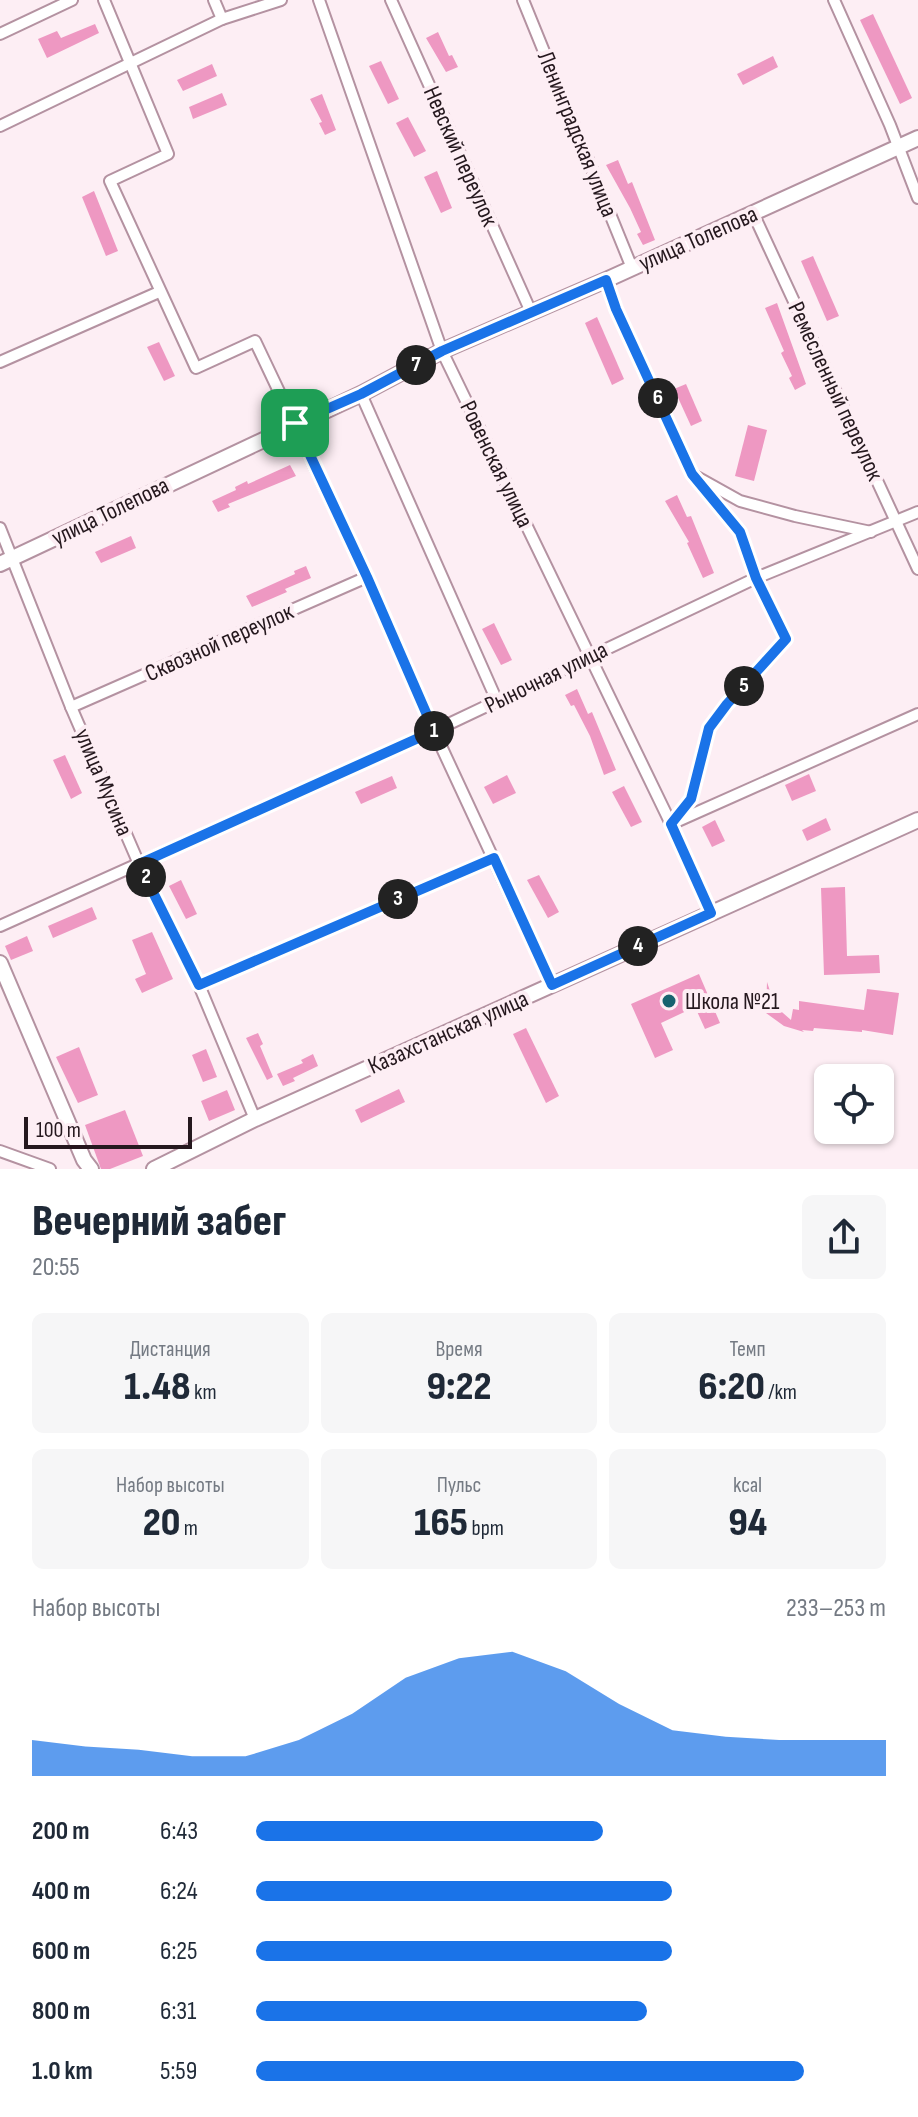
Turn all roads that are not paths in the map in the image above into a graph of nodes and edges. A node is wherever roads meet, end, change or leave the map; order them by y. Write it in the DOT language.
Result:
graph roads {
  1 [pos="72,0"];
  2 [pos="104,0"];
  3 [pos="214,0"];
  4 [pos="281,0"];
  5 [pos="319,0"];
  6 [pos="391,0"];
  7 [pos="523,0"];
  8 [pos="834,0"];
  9 [pos="222,19"];
  10 [pos="0,34"];
  11 [pos="132,63"];
  12 [pos="0,126"];
  13 [pos="918,138"];
  14 [pos="896,148"];
  15 [pos="918,198"];
  16 [pos="753,213"];
  17 [pos="632,268"];
  18 [pos="606,280"];
  19 [pos="159,292"];
  20 [pos="531,312"];
  21 [pos="442,351"];
  22 [pos="1,359"];
  23 [pos="361,394"];
  24 [pos="295,423"];
  25 [pos="692,474"];
  26 [pos="918,512"];
  27 [pos="897,522"];
  28 [pos="0,528"];
  29 [pos="871,532"];
  30 [pos="6,561"];
  31 [pos="918,569"];
  32 [pos="367,577"];
  33 [pos="756,578"];
  34 [pos="589,656"];
  35 [pos="497,701"];
  36 [pos="71,707"];
  37 [pos="918,714"];
  38 [pos="434,731"];
  39 [pos="918,820"];
  40 [pos="671,824"];
  41 [pos="494,858"];
  42 [pos="139,864"];
  43 [pos="711,913"];
  44 [pos="0,926"];
  45 [pos="0,963"];
  46 [pos="199,985"];
  47 [pos="552,985"];
  48 [pos="255,1119"];
  49 [pos="0,1151"];
  50 [pos="50,1169"];
  51 [pos="91,1169"];
  52 [pos="154,1169"];
  1 -- 10 [label="street"];
  2 -- 11 [label="street"];
  3 -- 9 [label="street"];
  4 -- 9 [label="street"];
  5 -- 21 [label="street, Ровенская улица"];
  6 -- 20 [label="street, Невский переулок"];
  7 -- 17 [label="street, Ленинградская улица"];
  8 -- 14 [label="street"];
  9 -- 11 [label="street"];
  11 -- 12 [label="street"];
  11 -- 19 [label="street"];
  13 -- 14 [label="street, улица Толепова"];
  14 -- 15 [label="street"];
  14 -- 16 [label="street, улица Толепова"];
  16 -- 17 [label="street, улица Толепова"];
  16 -- 27 [label="street, Ремесленный переулок"];
  17 -- 18 [label="street, улица Толепова"];
  18 -- 20 [label="street, улица Толепова"];
  18 -- 25 [label="street"];
  19 -- 22 [label="street"];
  19 -- 24 [label="street"];
  20 -- 21 [label="street, улица Толепова"];
  21 -- 23 [label="street, улица Толепова"];
  21 -- 34 [label="street, Ровенская улица"];
  23 -- 24 [label="street, улица Толепова"];
  23 -- 35 [label="street"];
  24 -- 30 [label="street, улица Толепова"];
  24 -- 32 [label="street"];
  25 -- 29 [label="street"];
  25 -- 33 [label="street"];
  26 -- 27 [label="street, Рыночная улица"];
  27 -- 29 [label="street, Рыночная улица"];
  27 -- 31 [label="street, Ремесленный переулок"];
  28 -- 30 [label="street, улица Мусина"];
  29 -- 33 [label="street, Рыночная улица"];
  30 -- 36 [label="street, улица Мусина"];
  32 -- 36 [label="street, Сквозной переулок"];
  32 -- 38 [label="street"];
  33 -- 34 [label="street, Рыночная улица"];
  33 -- 40 [label="street"];
  34 -- 35 [label="street, Рыночная улица"];
  34 -- 40 [label="street, Ровенская улица"];
  35 -- 38 [label="street, Рыночная улица"];
  36 -- 42 [label="street, улица Мусина"];
  37 -- 40 [label="street"];
  38 -- 41 [label="street"];
  38 -- 42 [label="street, Рыночная улица"];
  39 -- 43 [label="street, Казахстанская улица"];
  40 -- 43 [label="street, Ровенская улица"];
  41 -- 46 [label="street"];
  41 -- 47 [label="street"];
  42 -- 44 [label="street, Рыночная улица"];
  42 -- 46 [label="street, улица Мусина"];
  43 -- 47 [label="street, Казахстанская улица"];
  45 -- 51 [label="street"];
  46 -- 48 [label="street, улица Мусина"];
  47 -- 48 [label="street, Казахстанская улица"];
  48 -- 52 [label="street, Казахстанская улица"];
  49 -- 50 [label="street"];
}
